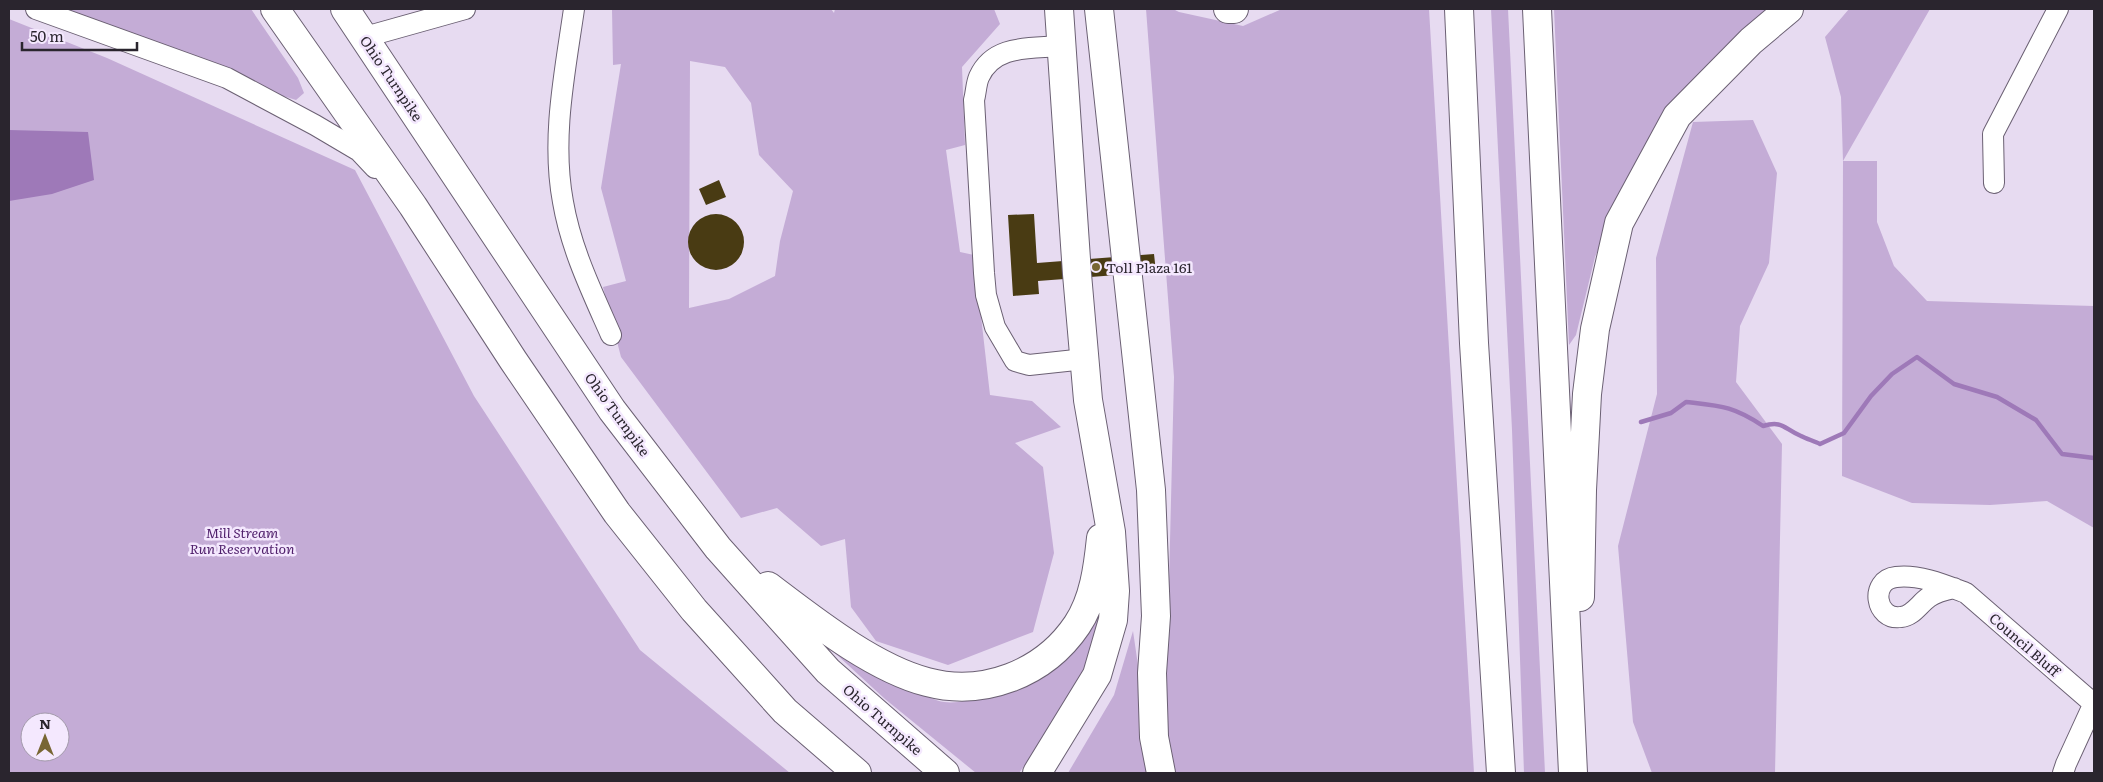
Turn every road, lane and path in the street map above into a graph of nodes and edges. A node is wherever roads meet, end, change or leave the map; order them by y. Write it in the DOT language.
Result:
graph roads {
  1 [pos="36,9"];
  2 [pos="275,9"];
  3 [pos="345,9"];
  4 [pos="465,9"];
  5 [pos="574,9"];
  6 [pos="1037,9"];
  7 [pos="1099,9"];
  8 [pos="1228,9"];
  9 [pos="1234,9"];
  10 [pos="1440,9"];
  11 [pos="1459,9"];
  12 [pos="1537,9"];
  13 [pos="1789,9"];
  14 [pos="2058,9"];
  15 [pos="1060,27"];
  16 [pos="365,37"];
  17 [pos="1994,183"];
  18 [pos="412,206"];
  19 [pos="611,335"];
  20 [pos="1474,343"];
  21 [pos="1085,359"];
  22 [pos="1151,490"];
  23 [pos="1105,502"];
  24 [pos="718,548"];
  25 [pos="1954,588"];
  26 [pos="1567,670"];
  27 [pos="2094,704"];
  28 [pos="785,711"];
  29 [pos="1048,769"];
  30 [pos="838,773"];
  31 [pos="857,773"];
  32 [pos="945,773"];
  33 [pos="1161,773"];
  34 [pos="1501,773"];
  35 [pos="1573,773"];
  36 [pos="2063,773"];
  1 -- 18 [label="street"];
  2 -- 18 [label="highway"];
  3 -- 16 [label="highway, Ohio Turnpike"];
  4 -- 16 [label="street"];
  5 -- 19 [label="street"];
  6 -- 15 [label="highway"];
  7 -- 22 [label="highway"];
  8 -- 9 [label="highway"];
  10 -- 20 [label="highway"];
  11 -- 20 [label="highway"];
  12 -- 26 [label="highway"];
  13 -- 26 [label="highway"];
  14 -- 17 [label="street"];
  15 -- 21 [label="highway"];
  15 -- 21 [label="street"];
  16 -- 24 [label="highway, Ohio Turnpike"];
  18 -- 28 [label="highway"];
  20 -- 34 [label="highway"];
  21 -- 23 [label="highway"];
  22 -- 29 [label="highway"];
  22 -- 33 [label="highway"];
  23 -- 24 [label="highway"];
  23 -- 29 [label="highway"];
  24 -- 32 [label="highway, Ohio Turnpike"];
  25 -- 27 [label="street, Council Bluff"];
  26 -- 35 [label="highway"];
  27 -- 36 [label="street"];
  28 -- 30 [label="highway"];
  28 -- 31 [label="highway"];
}
